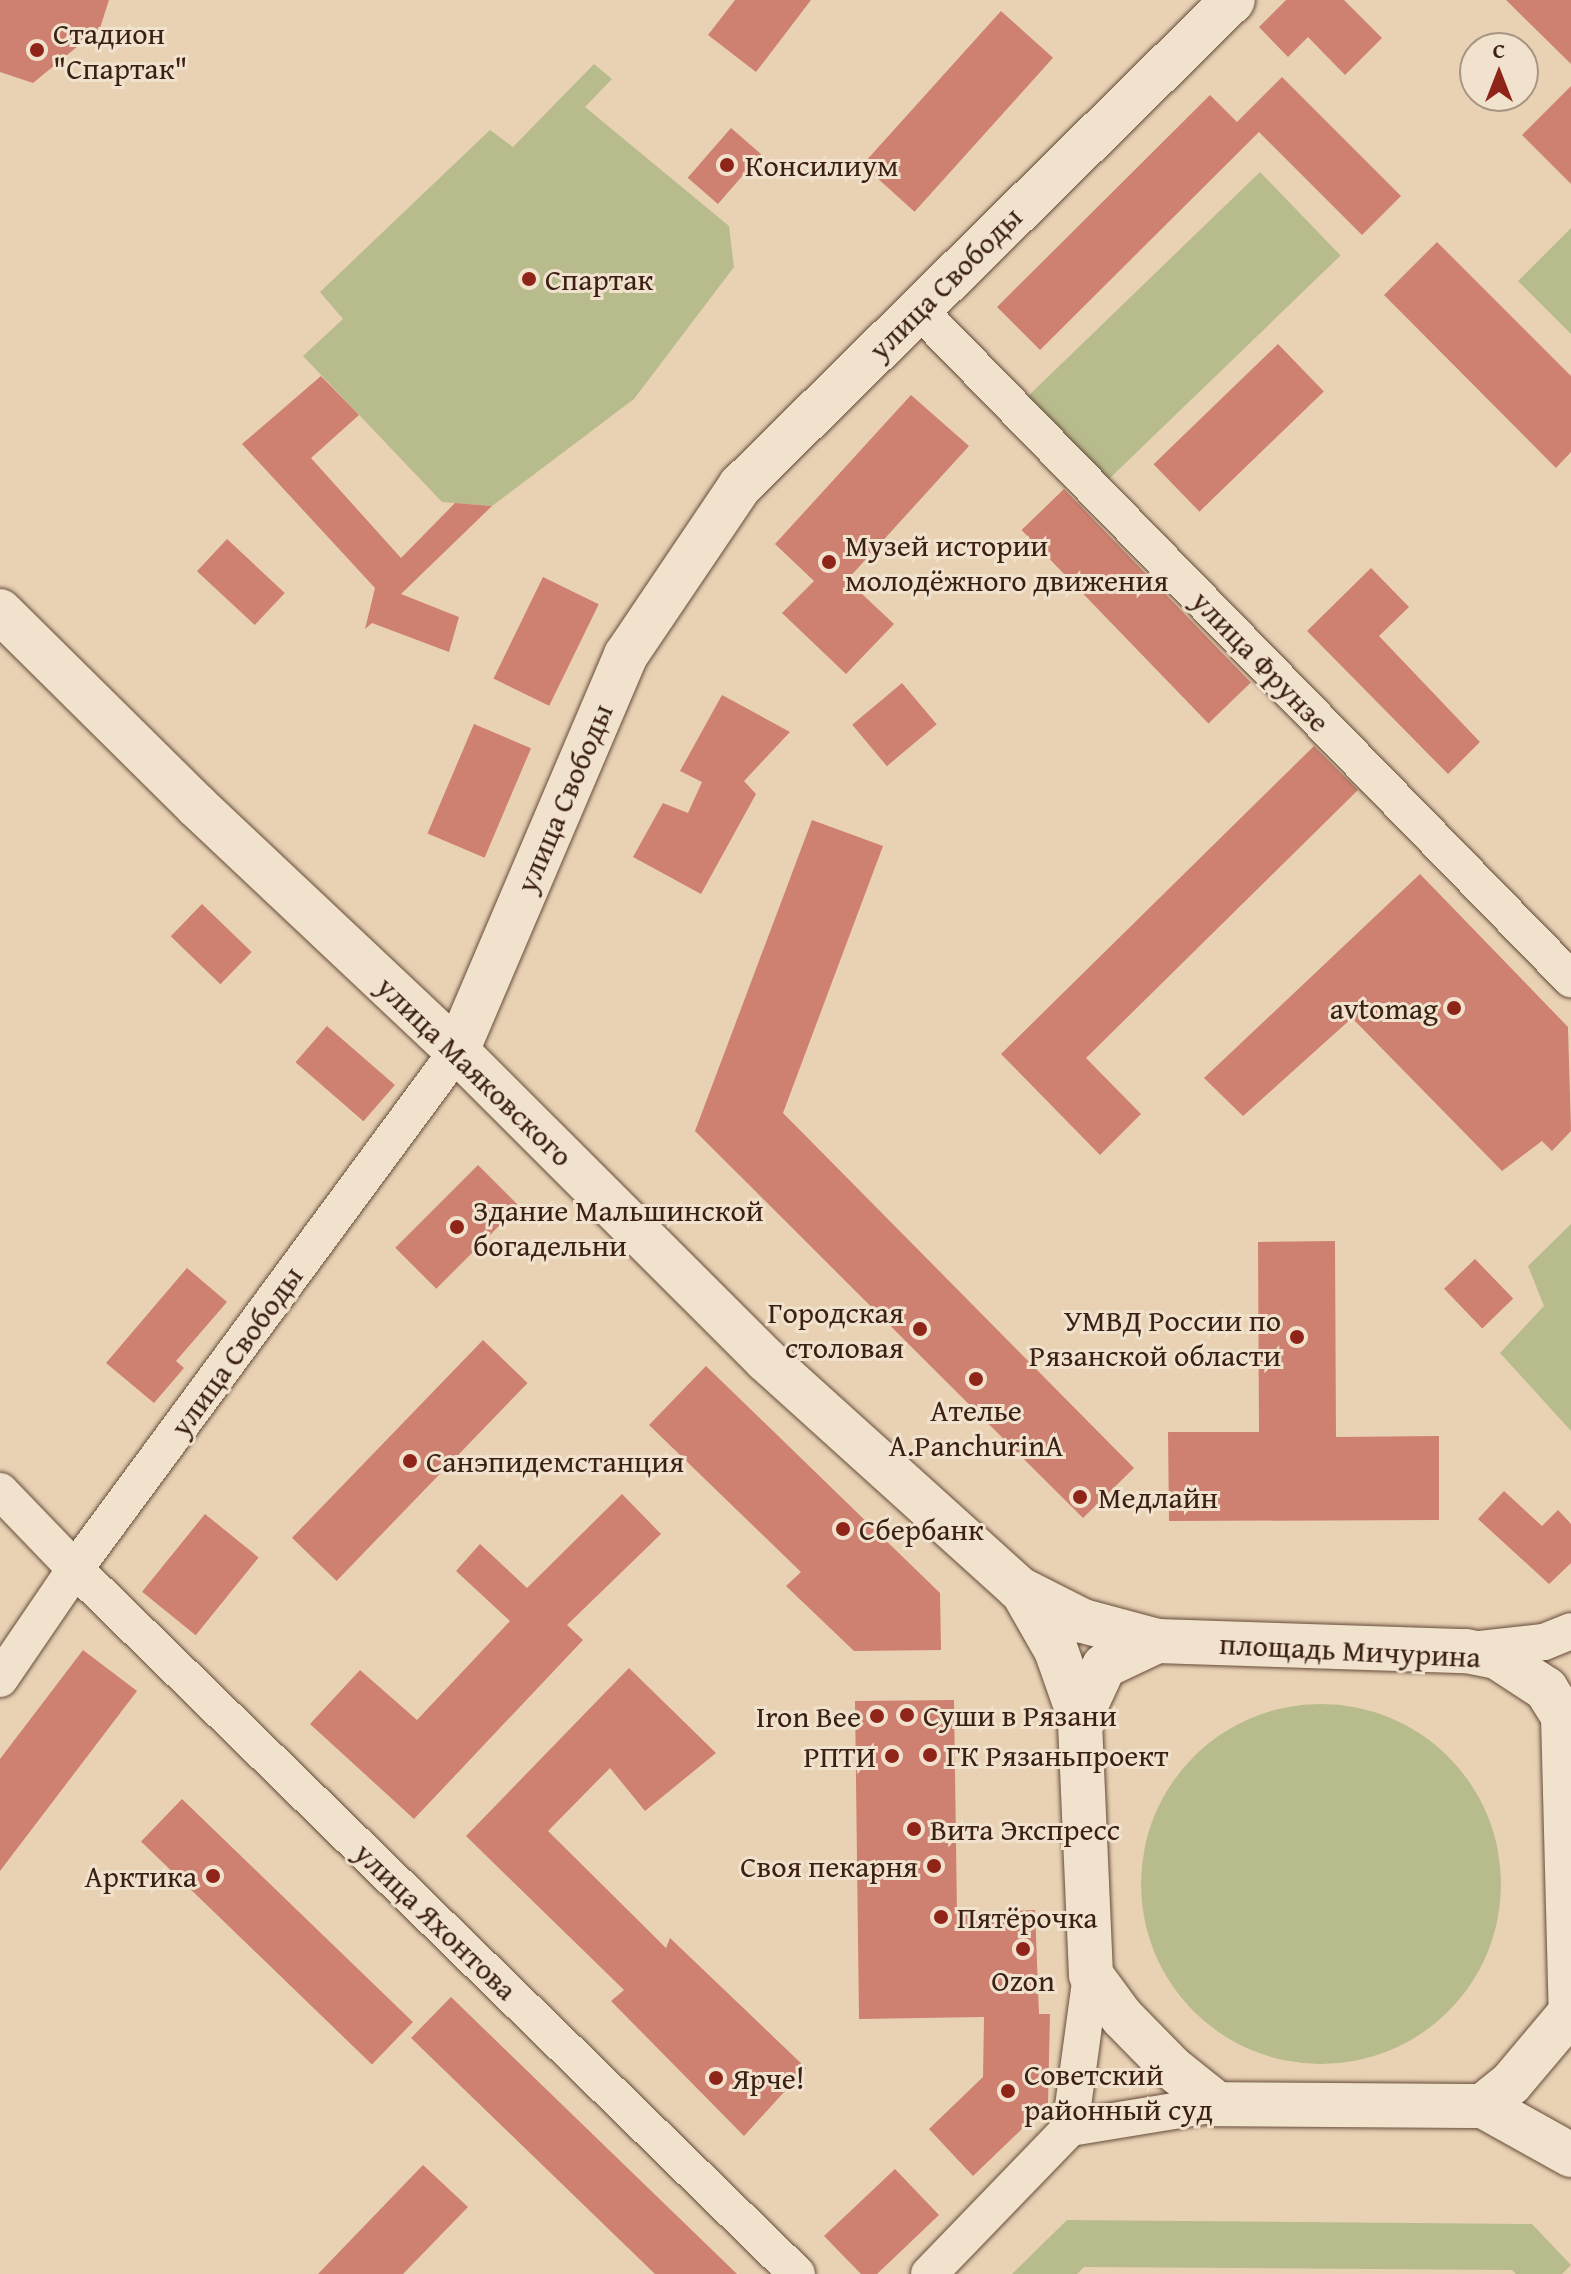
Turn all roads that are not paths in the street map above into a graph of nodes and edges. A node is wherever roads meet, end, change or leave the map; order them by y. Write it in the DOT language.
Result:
graph roads {
  1 [pos="1233,0"];
  2 [pos="918,309"];
  3 [pos="0,611"];
  4 [pos="1571,979"];
  5 [pos="457,1051"];
  6 [pos="0,1491"];
  7 [pos="75,1569"];
  8 [pos="1024,1594"];
  9 [pos="1571,1631"];
  10 [pos="1157,1641"];
  11 [pos="1466,1651"];
  12 [pos="0,1679"];
  13 [pos="1567,1706"];
  14 [pos="1080,1718"];
  15 [pos="1091,1975"];
  16 [pos="1570,2016"];
  17 [pos="1217,2104"];
  18 [pos="1483,2106"];
  19 [pos="1070,2128"];
  20 [pos="1571,2155"];
  21 [pos="797,2274"];
  22 [pos="929,2274"];
  1 -- 2 [label="street, улица Свободы"];
  2 -- 4 [label="street, улица Фрунзе"];
  2 -- 5 [label="street, улица Свободы"];
  3 -- 5 [label="street, улица Маяковского"];
  5 -- 7 [label="street, улица Свободы"];
  5 -- 8 [label="street, улица Маяковского"];
  6 -- 7 [label="street, улица Яхонтова"];
  7 -- 12 [label="street, улица Свободы"];
  7 -- 21 [label="street, улица Яхонтова"];
  8 -- 10 [label="street, улица Маяковского"];
  8 -- 14 [label="street, улица Маяковского"];
  9 -- 11 [label="street"];
  10 -- 11 [label="street, площадь Мичурина"];
  10 -- 14 [label="street, площадь Мичурина"];
  11 -- 13 [label="street, площадь Мичурина"];
  13 -- 16 [label="street, площадь Мичурина"];
  14 -- 15 [label="street, площадь Мичурина"];
  15 -- 17 [label="street"];
  15 -- 19 [label="street"];
  16 -- 18 [label="street, площадь Мичурина"];
  17 -- 18 [label="street"];
  17 -- 19 [label="street"];
  18 -- 20 [label="street"];
  19 -- 22 [label="street"];
}
